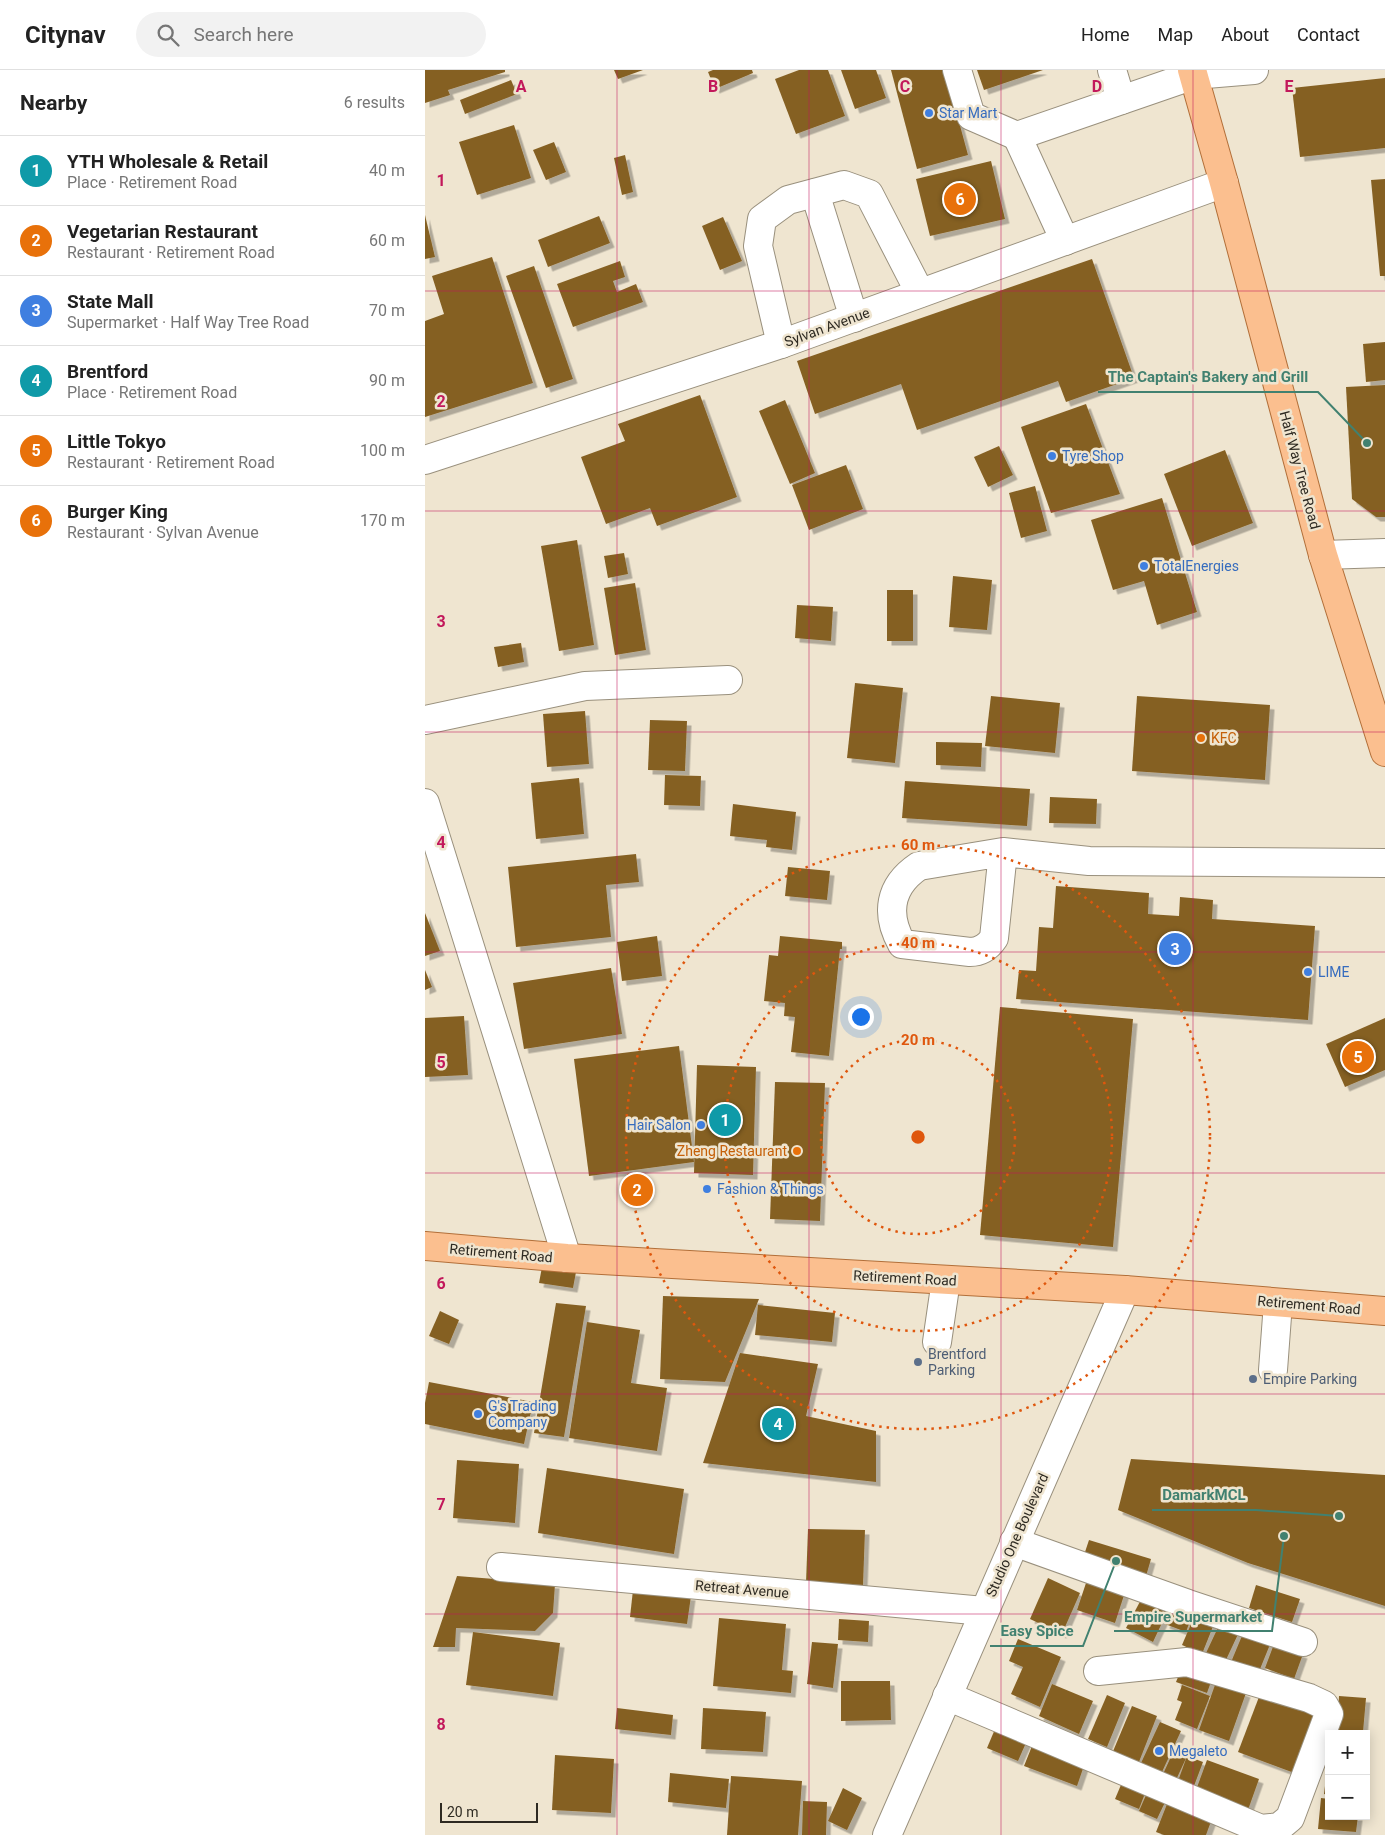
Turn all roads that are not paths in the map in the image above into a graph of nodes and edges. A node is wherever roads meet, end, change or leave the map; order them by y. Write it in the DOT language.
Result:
graph roads {
  1 [pos="957,70"];
  2 [pos="1112,70"];
  3 [pos="1254,70"];
  4 [pos="1193,73"];
  5 [pos="1121,100"];
  6 [pos="1017,136"];
  7 [pos="1224,183"];
  8 [pos="815,193"];
  9 [pos="1065,241"];
  10 [pos="920,293"];
  11 [pos="854,318"];
  12 [pos="781,344"];
  13 [pos="425,460"];
  14 [pos="1385,553"];
  15 [pos="1323,555"];
  16 [pos="728,680"];
  17 [pos="425,720"];
  18 [pos="1385,752"];
  19 [pos="425,803"];
  20 [pos="1003,852"];
  21 [pos="1385,863"];
  22 [pos="425,1246"];
  23 [pos="567,1258"];
  24 [pos="947,1280"];
  25 [pos="1125,1290"];
  26 [pos="1278,1303"];
  27 [pos="1385,1311"];
  28 [pos="937,1342"];
  29 [pos="1273,1370"];
  30 [pos="1014,1542"];
  31 [pos="501,1568"];
  32 [pos="984,1612"];
  33 [pos="1303,1642"];
  34 [pos="1098,1671"];
  35 [pos="947,1696"];
  36 [pos="887,1835"];
  1 -- 6 [label="street"];
  2 -- 5 [label="street"];
  3 -- 4 [label="street"];
  4 -- 5 [label="street"];
  4 -- 7 [label="main road, Half Way Tree Road"];
  5 -- 6 [label="street"];
  6 -- 9 [label="street"];
  7 -- 9 [label="street, Sylvan Avenue"];
  7 -- 15 [label="main road, Half Way Tree Road"];
  8 -- 10 [label="street"];
  8 -- 11 [label="street"];
  8 -- 12 [label="street"];
  9 -- 10 [label="street, Sylvan Avenue"];
  10 -- 11 [label="street, Sylvan Avenue"];
  11 -- 12 [label="street, Sylvan Avenue"];
  12 -- 13 [label="street, Sylvan Avenue"];
  14 -- 15 [label="street"];
  15 -- 18 [label="main road, Half Way Tree Road"];
  16 -- 17 [label="street"];
  19 -- 23 [label="street"];
  20 -- 20 [label="street"];
  20 -- 21 [label="street"];
  22 -- 23 [label="main road, Retirement Road"];
  23 -- 24 [label="main road, Retirement Road"];
  24 -- 25 [label="main road, Retirement Road"];
  24 -- 28 [label="street"];
  25 -- 26 [label="main road, Retirement Road"];
  25 -- 30 [label="street, Studio One Boulevard"];
  26 -- 27 [label="main road, Retirement Road"];
  26 -- 29 [label="street"];
  30 -- 32 [label="street, Studio One Boulevard"];
  30 -- 33 [label="street"];
  31 -- 32 [label="street, Retreat Avenue"];
  32 -- 35 [label="street, Studio One Boulevard"];
  34 -- 35 [label="street"];
  35 -- 36 [label="street, Studio One Boulevard"];
}
